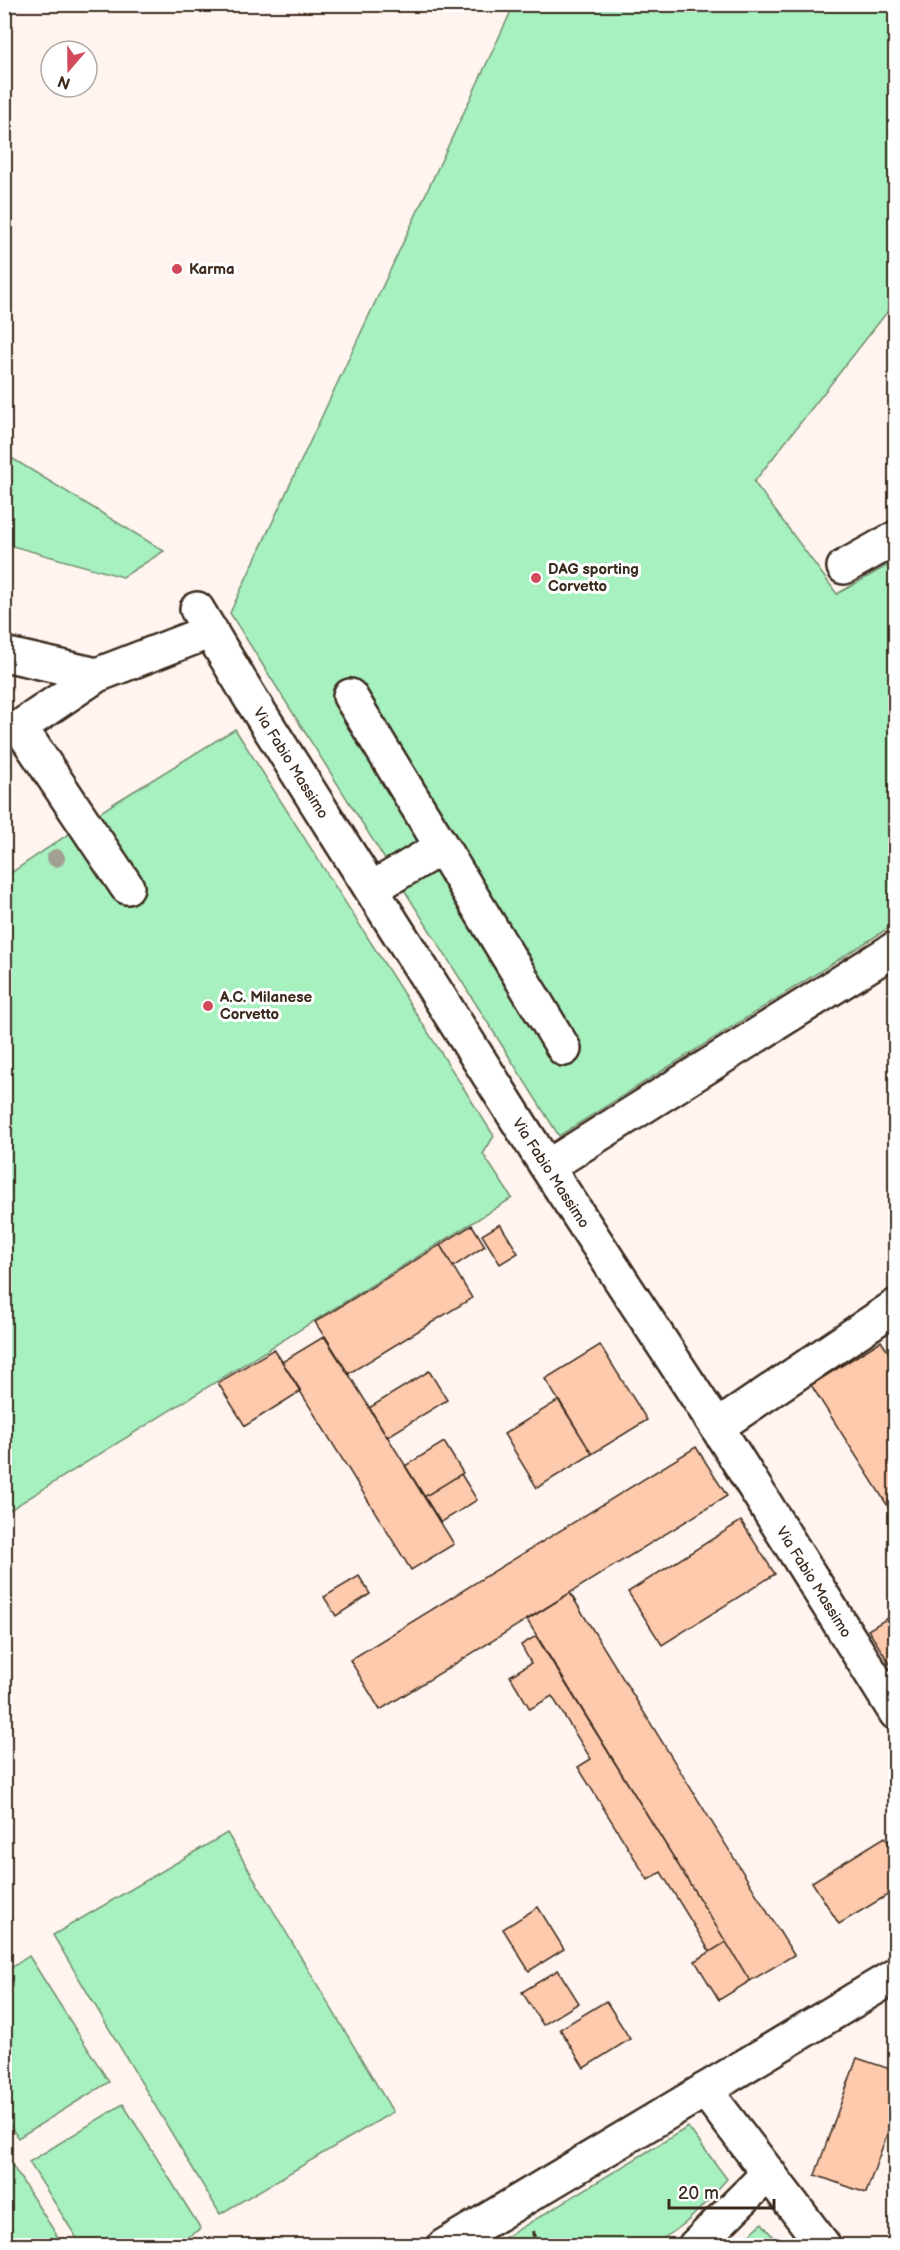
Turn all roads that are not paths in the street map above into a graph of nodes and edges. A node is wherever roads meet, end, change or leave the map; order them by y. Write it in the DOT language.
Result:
graph roads {
  1 [pos="896,538"];
  2 [pos="844,567"];
  3 [pos="4,654"];
  4 [pos="97,675"];
  5 [pos="350,696"];
  6 [pos="442,848"];
  7 [pos="128,887"];
  8 [pos="371,889"];
  9 [pos="896,948"];
  10 [pos="564,1049"];
  11 [pos="547,1167"];
  12 [pos="896,1306"];
  13 [pos="717,1427"];
  14 [pos="896,1713"];
  15 [pos="896,1975"];
  16 [pos="705,2090"];
  17 [pos="769,2174"];
  18 [pos="444,2246"];
  19 [pos="694,2246"];
  20 [pos="824,2246"];
  1 -- 2 [label="main road"];
  3 -- 4 [label="main road"];
  4 -- 7 [label="main road"];
  4 -- 8 [label="main road, Via Fabio Massimo"];
  5 -- 6 [label="main road"];
  6 -- 8 [label="main road"];
  6 -- 10 [label="main road"];
  8 -- 11 [label="main road, Via Fabio Massimo"];
  9 -- 11 [label="main road"];
  11 -- 13 [label="main road, Via Fabio Massimo"];
  12 -- 13 [label="main road"];
  13 -- 14 [label="main road, Via Fabio Massimo"];
  15 -- 16 [label="main road"];
  16 -- 17 [label="main road"];
  16 -- 18 [label="main road"];
  17 -- 19 [label="main road"];
  17 -- 20 [label="main road"];
}
